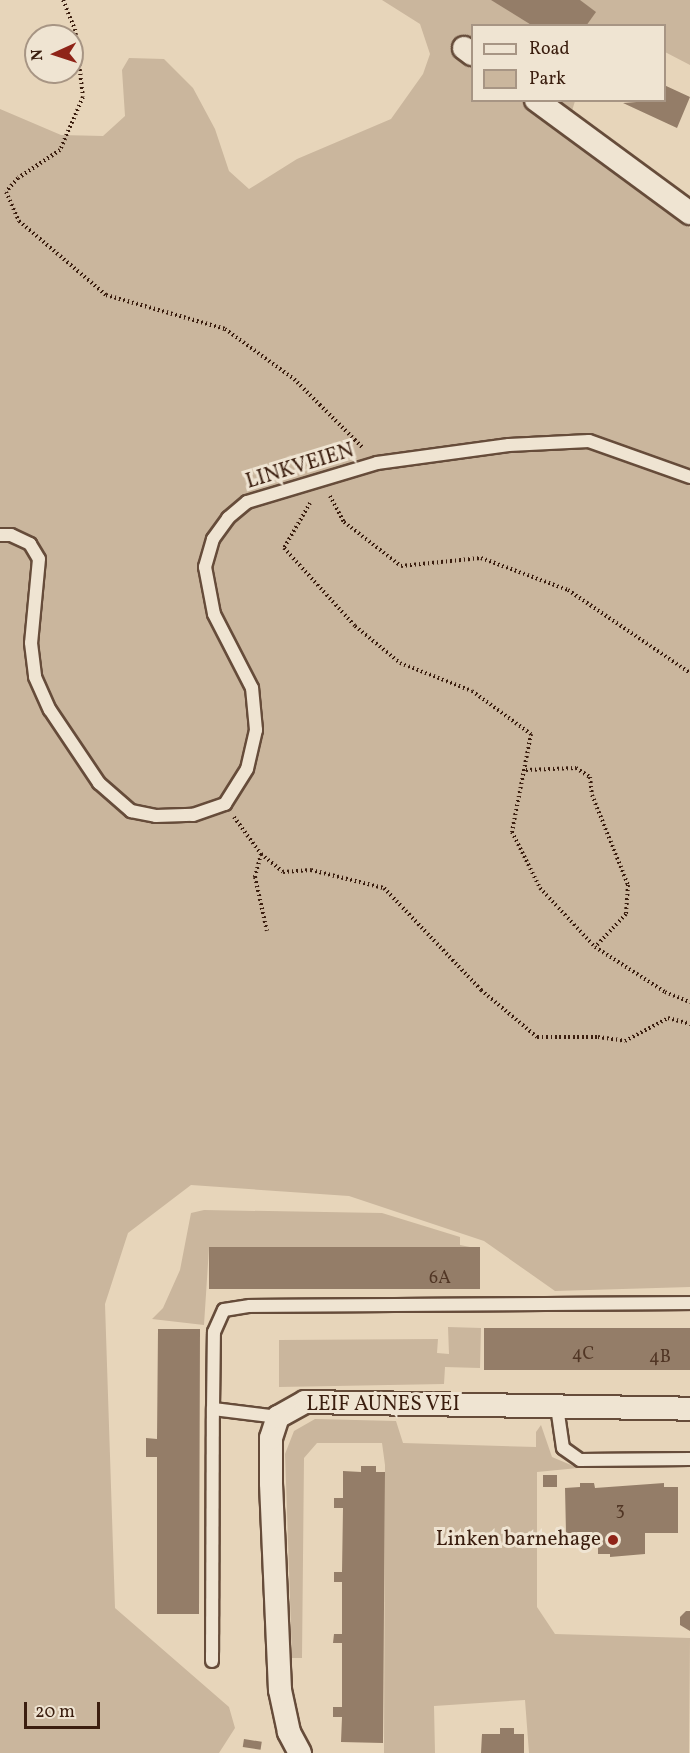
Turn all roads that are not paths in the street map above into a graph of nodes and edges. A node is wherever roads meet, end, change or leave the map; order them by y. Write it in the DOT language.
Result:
graph roads {
  1 [pos="549,104"];
  2 [pos="690,213"];
  3 [pos="690,477"];
  4 [pos="0,535"];
  5 [pos="690,1303"];
  6 [pos="557,1407"];
  7 [pos="213,1409"];
  8 [pos="690,1409"];
  9 [pos="278,1417"];
  10 [pos="690,1459"];
  11 [pos="212,1661"];
  12 [pos="300,1753"];
  1 -- 2 [label="street"];
  3 -- 4 [label="lane, LINKVEIEN"];
  5 -- 7 [label="lane"];
  6 -- 8 [label="street, LEIF AUNES VEI"];
  6 -- 9 [label="street, LEIF AUNES VEI"];
  6 -- 10 [label="lane"];
  7 -- 9 [label="lane"];
  7 -- 11 [label="lane"];
  9 -- 12 [label="street, LEIF AUNES VEI"];
}
